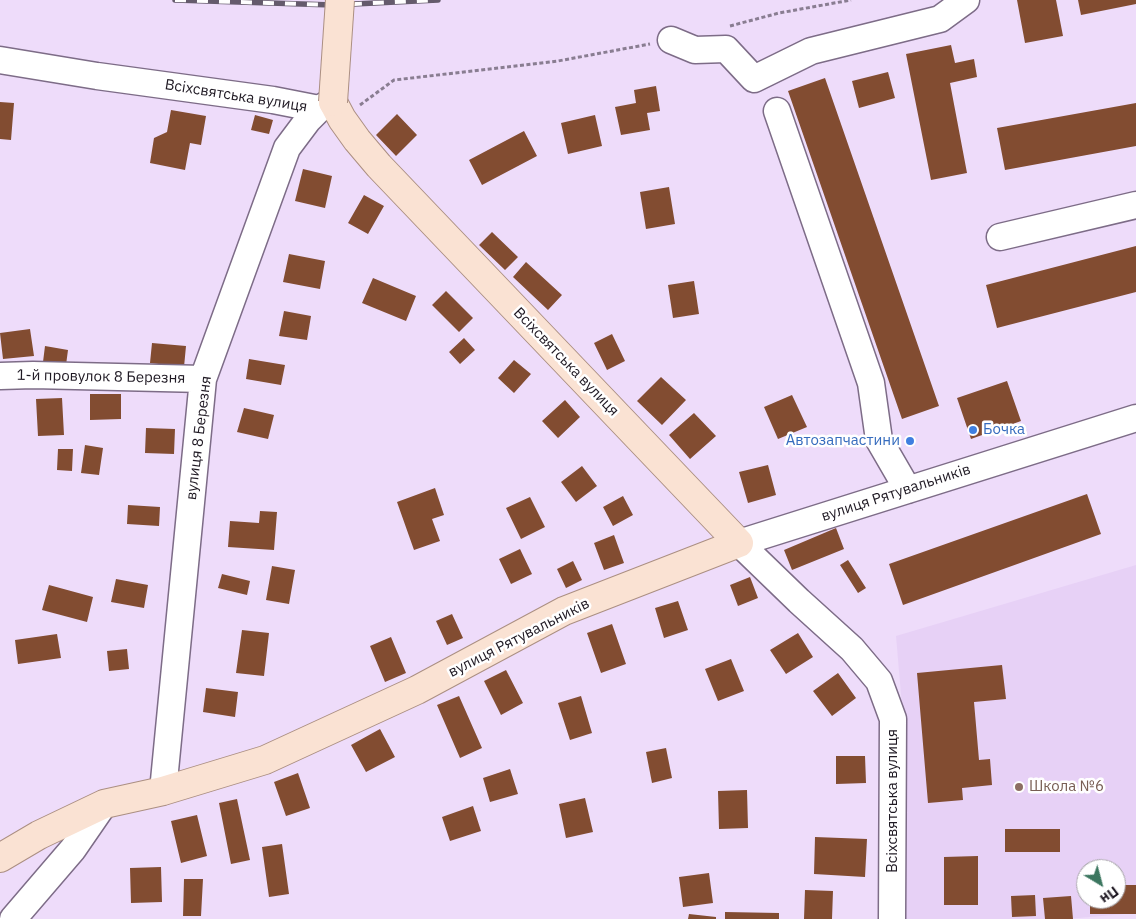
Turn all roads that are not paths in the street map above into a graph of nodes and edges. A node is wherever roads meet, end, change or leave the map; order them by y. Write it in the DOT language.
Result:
graph roads {
  1 [pos="340,0"];
  2 [pos="966,0"];
  3 [pos="671,40"];
  4 [pos="0,60"];
  5 [pos="331,110"];
  6 [pos="778,111"];
  7 [pos="1136,205"];
  8 [pos="1000,237"];
  9 [pos="0,376"];
  10 [pos="203,379"];
  11 [pos="1136,418"];
  12 [pos="908,490"];
  13 [pos="739,543"];
  14 [pos="163,791"];
  15 [pos="104,804"];
  16 [pos="0,858"];
  17 [pos="13,919"];
  18 [pos="892,919"];
  1 -- 5 [label="main road, bridge"];
  2 -- 3 [label="street"];
  4 -- 5 [label="street, Всіхсвятська вулиця"];
  5 -- 10 [label="street, вулиця 8 Березня"];
  5 -- 13 [label="main road, Всіхсвятська вулиця"];
  6 -- 12 [label="street"];
  7 -- 8 [label="street"];
  9 -- 10 [label="street, 1-й провулок 8 Березня"];
  10 -- 14 [label="street, вулиця 8 Березня"];
  11 -- 12 [label="street, вулиця Рятувальників"];
  12 -- 13 [label="street, вулиця Рятувальників"];
  13 -- 14 [label="main road, вулиця Рятувальників"];
  13 -- 18 [label="street, Всіхсвятська вулиця"];
  14 -- 15 [label="main road, вулиця Рятувальників"];
  15 -- 16 [label="main road, вулиця Рятувальників"];
  15 -- 17 [label="street"];
}
